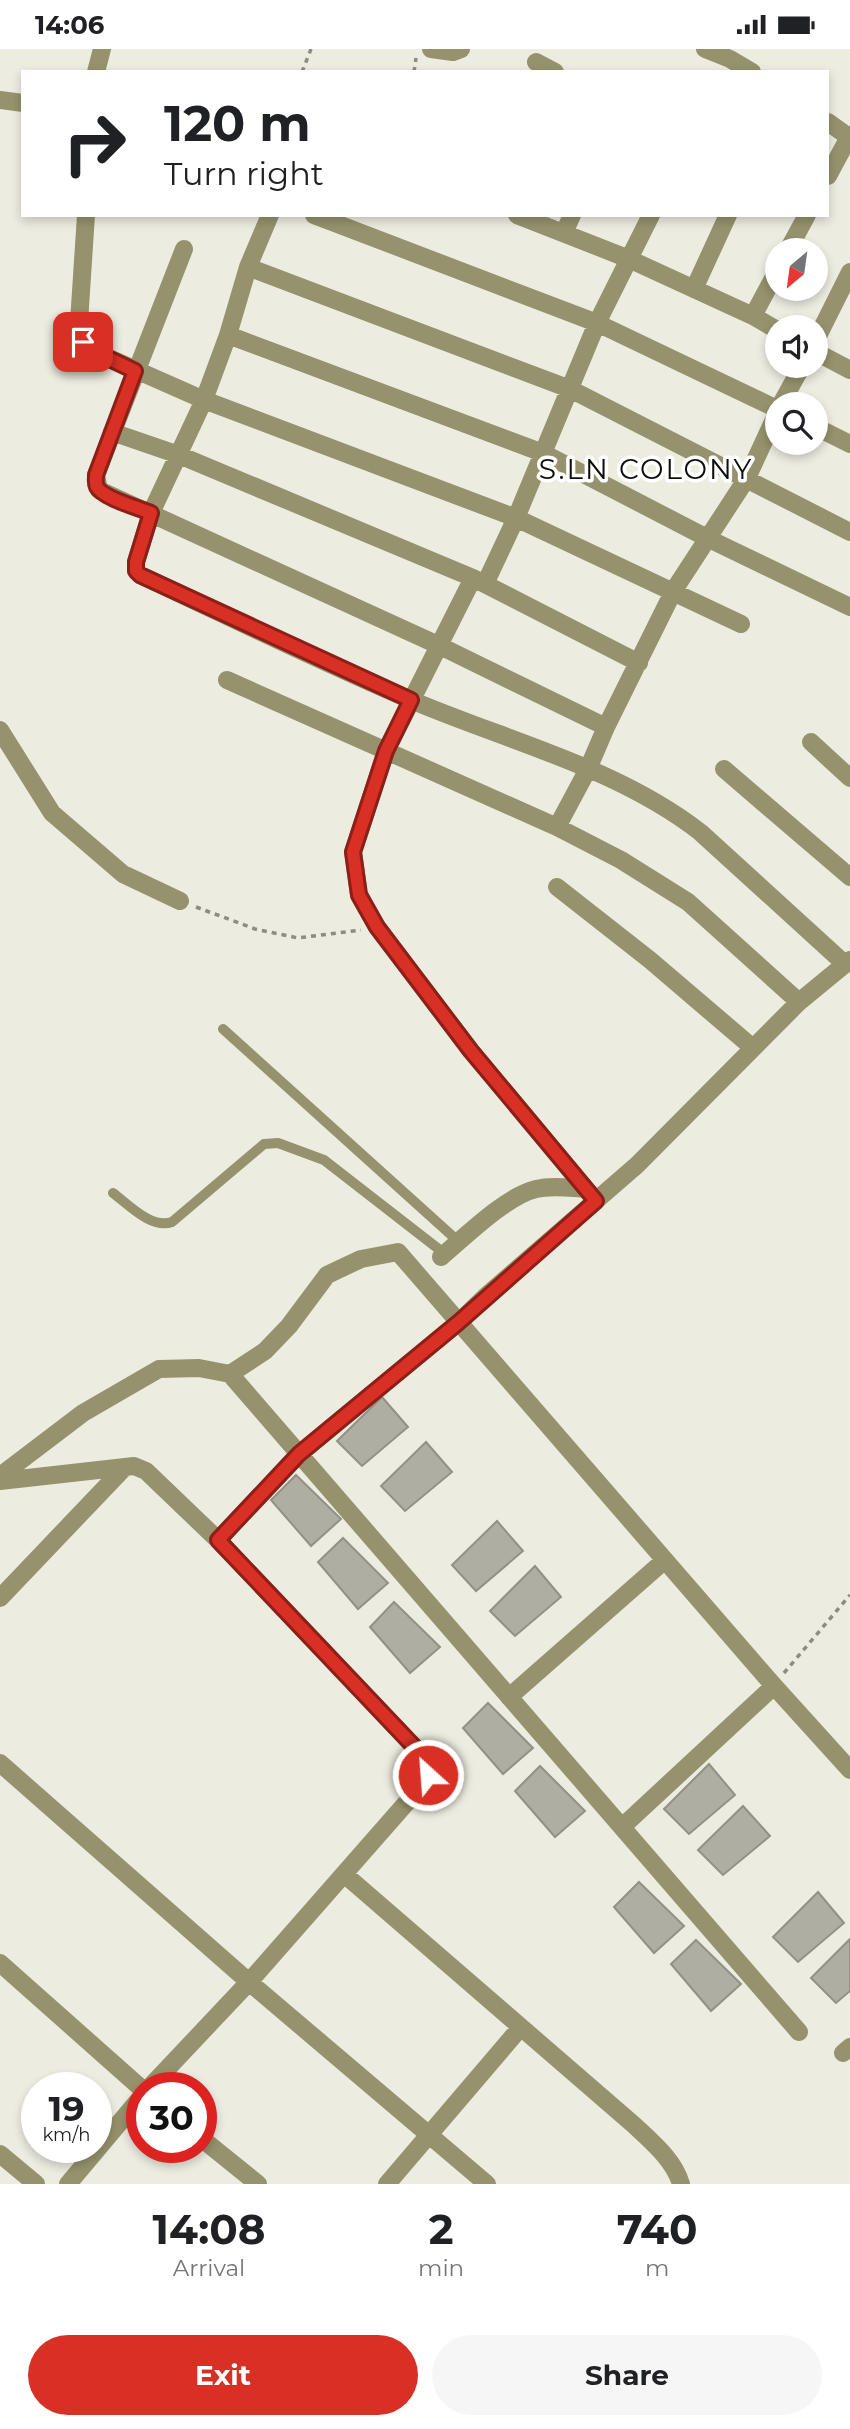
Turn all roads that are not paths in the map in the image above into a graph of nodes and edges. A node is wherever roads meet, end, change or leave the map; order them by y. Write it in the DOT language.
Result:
graph roads {
  1 [pos="102,49"];
  2 [pos="431,49"];
  3 [pos="461,49"];
  4 [pos="705,49"];
  5 [pos="730,60"];
  6 [pos="536,62"];
  7 [pos="97,70"];
  8 [pos="551,70"];
  9 [pos="748,70"];
  10 [pos="0,100"];
  11 [pos="21,103"];
  12 [pos="829,123"];
  13 [pos="850,137"];
  14 [pos="829,174"];
  15 [pos="86,217"];
  16 [pos="269,217"];
  17 [pos="319,217"];
  18 [pos="522,217"];
  19 [pos="571,217"];
  20 [pos="650,217"];
  21 [pos="727,217"];
  22 [pos="806,217"];
  23 [pos="564,233"];
  24 [pos="795,238"];
  25 [pos="184,249"];
  26 [pos="629,259"];
  27 [pos="248,267"];
  28 [pos="847,284"];
  29 [pos="694,289"];
  30 [pos="765,294"];
  31 [pos="753,316"];
  32 [pos="828,318"];
  33 [pos="597,323"];
  34 [pos="765,323"];
  35 [pos="228,335"];
  36 [pos="828,358"];
  37 [pos="850,370"];
  38 [pos="135,371"];
  39 [pos="570,389"];
  40 [pos="204,400"];
  41 [pos="765,405"];
  42 [pos="112,432"];
  43 [pos="828,433"];
  44 [pos="765,438"];
  45 [pos="850,444"];
  46 [pos="543,453"];
  47 [pos="179,455"];
  48 [pos="747,478"];
  49 [pos="151,513"];
  50 [pos="516,518"];
  51 [pos="850,532"];
  52 [pos="709,538"];
  53 [pos="479,581"];
  54 [pos="674,590"];
  55 [pos="850,607"];
  56 [pos="741,624"];
  57 [pos="438,646"];
  58 [pos="639,663"];
  59 [pos="227,680"];
  60 [pos="411,700"];
  61 [pos="606,727"];
  62 [pos="0,730"];
  63 [pos="811,742"];
  64 [pos="386,751"];
  65 [pos="588,769"];
  66 [pos="724,769"];
  67 [pos="850,778"];
  68 [pos="557,827"];
  69 [pos="850,877"];
  70 [pos="558,887"];
  71 [pos="180,901"];
  72 [pos="847,962"];
  73 [pos="799,1002"];
  74 [pos="223,1029"];
  75 [pos="753,1048"];
  76 [pos="113,1193"];
  77 [pos="591,1195"];
  78 [pos="459,1242"];
  79 [pos="443,1256"];
  80 [pos="459,1322"];
  81 [pos="230,1374"];
  82 [pos="299,1454"];
  83 [pos="124,1468"];
  84 [pos="0,1478"];
  85 [pos="218,1540"];
  86 [pos="665,1560"];
  87 [pos="3,1589"];
  88 [pos="774,1686"];
  89 [pos="509,1697"];
  90 [pos="0,1763"];
  91 [pos="850,1770"];
  92 [pos="622,1827"];
  93 [pos="344,1874"];
  94 [pos="0,1963"];
  95 [pos="249,1982"];
  96 [pos="521,2027"];
  97 [pos="799,2032"];
  98 [pos="164,2072"];
  99 [pos="126,2075"];
  100 [pos="126,2116"];
  101 [pos="429,2136"];
  102 [pos="217,2150"];
  103 [pos="0,2154"];
  104 [pos="36,2184"];
  105 [pos="68,2184"];
  106 [pos="258,2184"];
  107 [pos="387,2184"];
  108 [pos="487,2184"];
  109 [pos="681,2184"];
  1 -- 7 [label="street"];
  2 -- 3 [label="street"];
  4 -- 5 [label="street"];
  5 -- 9 [label="street"];
  6 -- 8 [label="street"];
  10 -- 11 [label="street"];
  12 -- 13 [label="street"];
  13 -- 14 [label="street"];
  15 -- 38 [label="street"];
  16 -- 27 [label="street"];
  17 -- 33 [label="street"];
  18 -- 23 [label="street"];
  19 -- 23 [label="street"];
  20 -- 26 [label="street"];
  21 -- 29 [label="street"];
  22 -- 24 [label="street"];
  23 -- 26 [label="street"];
  25 -- 38 [label="street"];
  26 -- 29 [label="street"];
  26 -- 33 [label="street"];
  27 -- 35 [label="street"];
  27 -- 39 [label="street"];
  28 -- 32 [label="street"];
  29 -- 31 [label="street"];
  30 -- 31 [label="street"];
  31 -- 34 [label="street"];
  33 -- 39 [label="street"];
  33 -- 41 [label="street"];
  35 -- 40 [label="street"];
  35 -- 46 [label="street"];
  36 -- 37 [label="street"];
  38 -- 40 [label="street"];
  38 -- 42 [label="street"];
  39 -- 46 [label="street"];
  39 -- 48 [label="street"];
  40 -- 47 [label="street"];
  40 -- 50 [label="street"];
  42 -- 47 [label="street"];
  42 -- 49 [label="street"];
  43 -- 45 [label="street"];
  44 -- 48 [label="street"];
  46 -- 50 [label="street"];
  46 -- 52 [label="street"];
  47 -- 49 [label="street"];
  47 -- 53 [label="street"];
  48 -- 51 [label="street"];
  48 -- 52 [label="street"];
  49 -- 57 [label="street"];
  49 -- 60 [label="street"];
  50 -- 53 [label="street"];
  50 -- 54 [label="street"];
  52 -- 54 [label="street"];
  52 -- 55 [label="street"];
  53 -- 57 [label="street"];
  53 -- 58 [label="street"];
  54 -- 56 [label="street"];
  54 -- 58 [label="street"];
  57 -- 60 [label="street"];
  57 -- 61 [label="street"];
  58 -- 61 [label="street"];
  59 -- 64 [label="street"];
  60 -- 64 [label="street"];
  60 -- 65 [label="street"];
  61 -- 65 [label="street"];
  62 -- 71 [label="street"];
  63 -- 67 [label="street"];
  64 -- 68 [label="street"];
  64 -- 77 [label="street"];
  65 -- 68 [label="street"];
  65 -- 72 [label="street"];
  66 -- 69 [label="street"];
  68 -- 73 [label="street"];
  70 -- 75 [label="street"];
  72 -- 73 [label="street"];
  73 -- 75 [label="street"];
  74 -- 78 [label="lane"];
  75 -- 77 [label="street"];
  76 -- 79 [label="lane"];
  77 -- 78 [label="street"];
  77 -- 80 [label="street"];
  78 -- 79 [label="street"];
  80 -- 81 [label="street"];
  80 -- 82 [label="street"];
  80 -- 86 [label="street"];
  81 -- 82 [label="street"];
  81 -- 84 [label="street"];
  82 -- 85 [label="street"];
  82 -- 89 [label="street"];
  83 -- 84 [label="street"];
  83 -- 85 [label="street"];
  83 -- 87 [label="street"];
  85 -- 93 [label="street"];
  86 -- 88 [label="street"];
  86 -- 89 [label="street"];
  88 -- 91 [label="street"];
  88 -- 92 [label="street"];
  89 -- 92 [label="street"];
  90 -- 95 [label="street"];
  92 -- 97 [label="street"];
  93 -- 95 [label="street"];
  93 -- 96 [label="street"];
  94 -- 99 [label="street"];
  95 -- 98 [label="street"];
  95 -- 101 [label="street"];
  96 -- 101 [label="street"];
  96 -- 109 [label="street"];
  100 -- 105 [label="street"];
  101 -- 107 [label="street"];
  101 -- 108 [label="street"];
  102 -- 106 [label="street"];
  103 -- 104 [label="street"];
}
